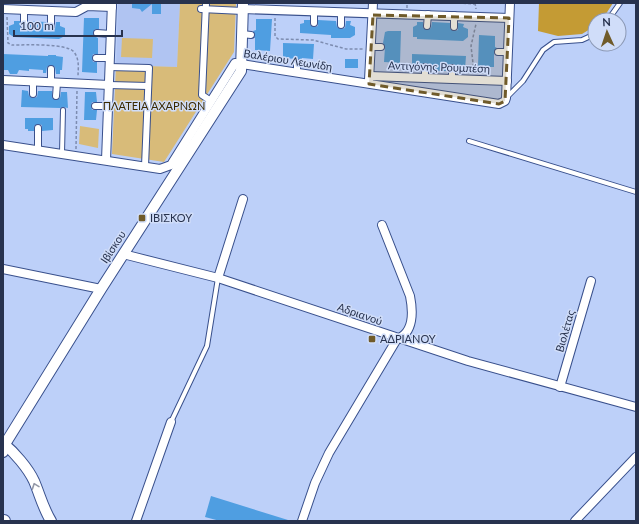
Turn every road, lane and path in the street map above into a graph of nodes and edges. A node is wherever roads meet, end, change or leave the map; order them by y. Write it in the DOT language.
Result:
graph roads {
  1 [pos="300,3"];
  2 [pos="373,3"];
  3 [pos="458,3"];
  4 [pos="510,3"];
  5 [pos="620,3"];
  6 [pos="475,4"];
  7 [pos="112,5"];
  8 [pos="204,7"];
  9 [pos="53,8"];
  10 [pos="243,8"];
  11 [pos="274,8"];
  12 [pos="3,9"];
  13 [pos="24,10"];
  14 [pos="300,12"];
  15 [pos="314,12"];
  16 [pos="614,12"];
  17 [pos="341,13"];
  18 [pos="373,14"];
  19 [pos="428,14"];
  20 [pos="454,16"];
  21 [pos="476,16"];
  22 [pos="509,18"];
  23 [pos="314,23"];
  24 [pos="24,25"];
  25 [pos="341,25"];
  26 [pos="51,26"];
  27 [pos="427,26"];
  28 [pos="454,27"];
  29 [pos="97,33"];
  30 [pos="111,34"];
  31 [pos="587,38"];
  32 [pos="381,47"];
  33 [pos="371,48"];
  34 [pos="498,52"];
  35 [pos="508,52"];
  36 [pos="96,58"];
  37 [pos="110,58"];
  38 [pos="297,63"];
  39 [pos="241,64"];
  40 [pos="109,67"];
  41 [pos="425,67"];
  42 [pos="452,68"];
  43 [pos="51,70"];
  44 [pos="297,73"];
  45 [pos="425,78"];
  46 [pos="452,79"];
  47 [pos="3,80"];
  48 [pos="369,80"];
  49 [pos="474,80"];
  50 [pos="507,81"];
  51 [pos="33,82"];
  52 [pos="54,83"];
  53 [pos="109,85"];
  54 [pos="148,86"];
  55 [pos="33,94"];
  56 [pos="56,96"];
  57 [pos="505,99"];
  58 [pos="211,101"];
  59 [pos="94,106"];
  60 [pos="109,106"];
  61 [pos="63,110"];
  62 [pos="38,128"];
  63 [pos="469,141"];
  64 [pos="3,145"];
  65 [pos="38,149"];
  66 [pos="62,153"];
  67 [pos="106,160"];
  68 [pos="145,166"];
  69 [pos="636,192"];
  70 [pos="243,199"];
  71 [pos="382,225"];
  72 [pos="123,254"];
  73 [pos="3,269"];
  74 [pos="218,278"];
  75 [pos="591,282"];
  76 [pos="101,289"];
  77 [pos="397,339"];
  78 [pos="560,387"];
  79 [pos="636,406"];
  80 [pos="171,422"];
  81 [pos="4,446"];
  82 [pos="636,458"];
  83 [pos="51,521"];
  84 [pos="136,521"];
  85 [pos="302,521"];
  86 [pos="575,521"];
  1 -- 14 [label="street"];
  2 -- 18 [label="street"];
  3 -- 6 [label="path"];
  4 -- 22 [label="street"];
  5 -- 16 [label="lane"];
  6 -- 21 [label="path"];
  7 -- 9 [label="street"];
  7 -- 30 [label="street"];
  8 -- 10 [label="street"];
  8 -- 58 [label="street"];
  9 -- 13 [label="street"];
  9 -- 26 [label="street"];
  10 -- 11 [label="street"];
  10 -- 39 [label="street"];
  11 -- 14 [label="street"];
  11 -- 33 [label="path"];
  12 -- 13 [label="street"];
  13 -- 24 [label="street"];
  14 -- 15 [label="street"];
  15 -- 17 [label="street"];
  15 -- 23 [label="street"];
  17 -- 18 [label="street"];
  17 -- 25 [label="street"];
  18 -- 19 [label="street"];
  18 -- 33 [label="street"];
  19 -- 20 [label="street"];
  19 -- 27 [label="street"];
  20 -- 21 [label="street"];
  20 -- 28 [label="street"];
  21 -- 22 [label="street"];
  21 -- 49 [label="path"];
  22 -- 35 [label="street"];
  29 -- 30 [label="street"];
  30 -- 37 [label="street"];
  31 -- 57 [label="lane"];
  32 -- 33 [label="street"];
  33 -- 48 [label="street"];
  34 -- 35 [label="street"];
  35 -- 50 [label="street"];
  36 -- 37 [label="street"];
  37 -- 40 [label="street"];
  38 -- 44 [label="street"];
  39 -- 44 [label="street, Βαλέριου Λεωνίδη"];
  39 -- 58 [label="street, Βαλέριου Λεωνίδη"];
  39 -- 72 [label="street, Ιβίσκου"];
  40 -- 53 [label="street"];
  40 -- 54 [label="street"];
  41 -- 45 [label="street"];
  42 -- 46 [label="street"];
  43 -- 52 [label="street"];
  44 -- 48 [label="street, Βαλέριου Λεωνίδη"];
  45 -- 46 [label="street, Αντιγόνης Ρουμπέση"];
  45 -- 48 [label="street, Αντιγόνης Ρουμπέση"];
  46 -- 49 [label="street, Αντιγόνης Ρουμπέση"];
  47 -- 51 [label="street"];
  48 -- 57 [label="street, Βαλέριου Λεωνίδη"];
  49 -- 50 [label="street, Αντιγόνης Ρουμπέση"];
  50 -- 57 [label="street"];
  51 -- 52 [label="street"];
  51 -- 55 [label="street"];
  52 -- 53 [label="street"];
  52 -- 56 [label="street"];
  53 -- 54 [label="street"];
  53 -- 60 [label="street"];
  54 -- 68 [label="street"];
  58 -- 68 [label="street, Βαλέριου Λεωνίδη"];
  59 -- 60 [label="street"];
  60 -- 67 [label="street"];
  61 -- 66 [label="lane"];
  62 -- 65 [label="street"];
  63 -- 69 [label="lane"];
  64 -- 65 [label="street, Βαλέριου Λεωνίδη"];
  65 -- 66 [label="street, Βαλέριου Λεωνίδη"];
  66 -- 67 [label="street, Βαλέριου Λεωνίδη"];
  67 -- 68 [label="street, Βαλέριου Λεωνίδη"];
  70 -- 74 [label="street"];
  71 -- 77 [label="street"];
  72 -- 74 [label="street, Αδριανού"];
  72 -- 76 [label="street, Ιβίσκου"];
  73 -- 76 [label="street"];
  74 -- 77 [label="street, Αδριανού"];
  74 -- 80 [label="lane"];
  75 -- 78 [label="street, Βιολέτας"];
  76 -- 81 [label="street, Ιβίσκου"];
  77 -- 78 [label="street, Αδριανού"];
  77 -- 85 [label="street"];
  78 -- 79 [label="street, Αδριανού"];
  80 -- 84 [label="street"];
  83 -- 81 [label="street, one-way"];
  82 -- 86 [label="street"];
}
